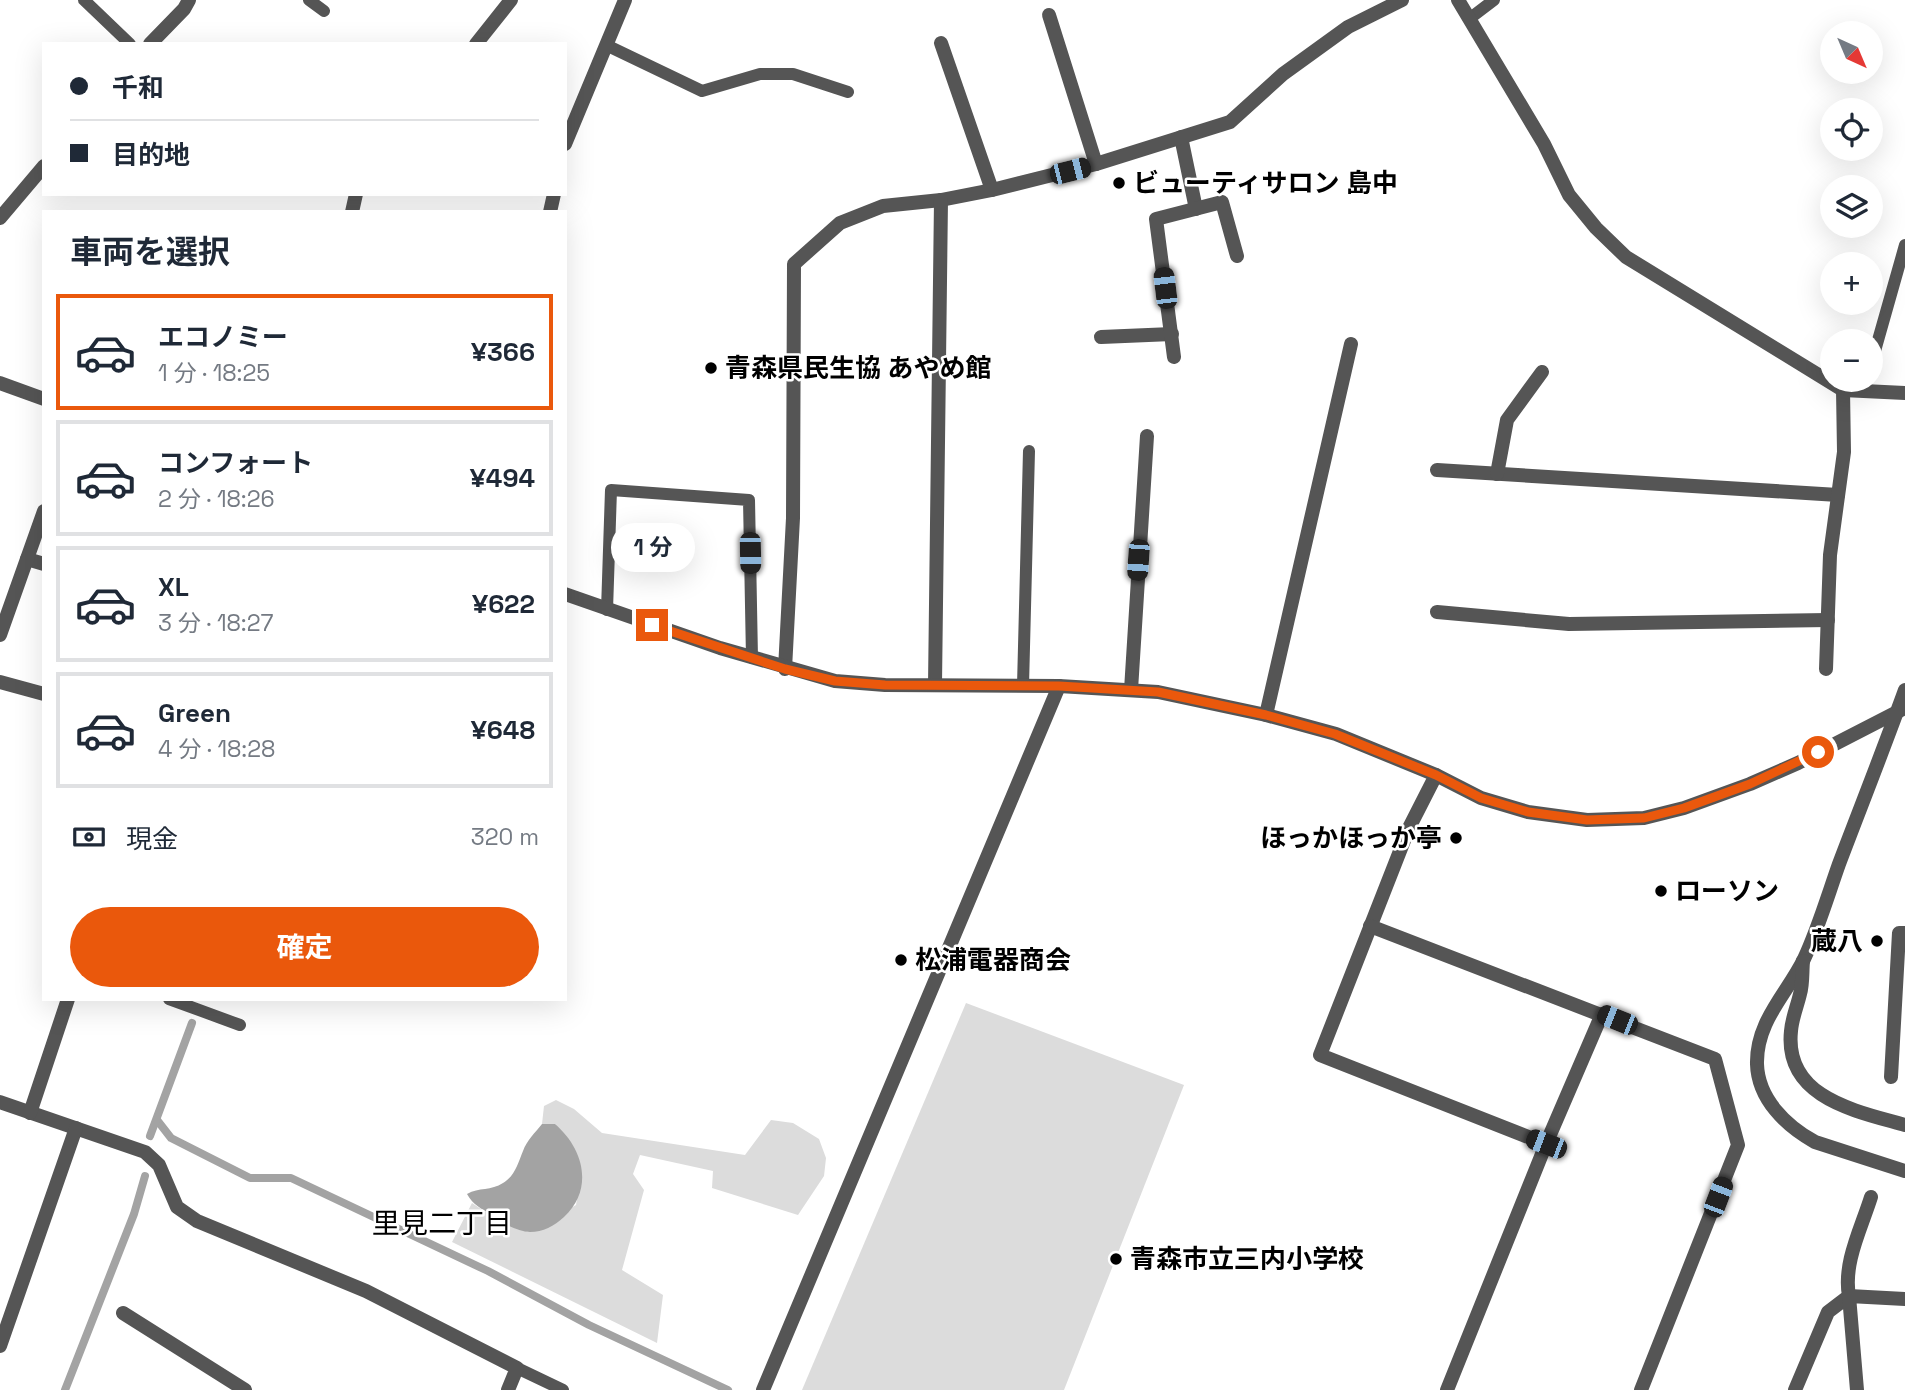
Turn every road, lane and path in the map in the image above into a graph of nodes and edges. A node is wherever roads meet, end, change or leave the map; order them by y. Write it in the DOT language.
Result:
graph roads {
  1 [pos="84,0"];
  2 [pos="189,0"];
  3 [pos="309,0"];
  4 [pos="511,0"];
  5 [pos="625,0"];
  6 [pos="1402,0"];
  7 [pos="1458,0"];
  8 [pos="1494,0"];
  9 [pos="324,11"];
  10 [pos="1049,15"];
  11 [pos="1469,19"];
  12 [pos="128,42"];
  13 [pos="152,42"];
  14 [pos="478,42"];
  15 [pos="941,43"];
  16 [pos="606,45"];
  17 [pos="848,92"];
  18 [pos="1181,137"];
  19 [pos="567,138"];
  20 [pos="1096,164"];
  21 [pos="42,168"];
  22 [pos="992,190"];
  23 [pos="941,200"];
  24 [pos="1196,209"];
  25 [pos="0,218"];
  26 [pos="1905,245"];
  27 [pos="1237,257"];
  28 [pos="1881,329"];
  29 [pos="1172,334"];
  30 [pos="1101,337"];
  31 [pos="1351,344"];
  32 [pos="1174,357"];
  33 [pos="1542,372"];
  34 [pos="1820,376"];
  35 [pos="0,383"];
  36 [pos="1883,389"];
  37 [pos="1843,392"];
  38 [pos="1905,393"];
  39 [pos="42,398"];
  40 [pos="1147,436"];
  41 [pos="1029,451"];
  42 [pos="1437,470"];
  43 [pos="1497,474"];
  44 [pos="1838,495"];
  45 [pos="42,517"];
  46 [pos="27,559"];
  47 [pos="42,563"];
  48 [pos="567,595"];
  49 [pos="607,610"];
  50 [pos="1437,612"];
  51 [pos="1828,620"];
  52 [pos="0,635"];
  53 [pos="752,658"];
  54 [pos="785,669"];
  55 [pos="1826,669"];
  56 [pos="0,682"];
  57 [pos="934,685"];
  58 [pos="1023,686"];
  59 [pos="1059,686"];
  60 [pos="1131,690"];
  61 [pos="1905,690"];
  62 [pos="42,693"];
  63 [pos="1901,709"];
  64 [pos="1266,715"];
  65 [pos="1436,775"];
  66 [pos="1370,926"];
  67 [pos="1905,933"];
  68 [pos="1803,960"];
  69 [pos="67,1001"];
  70 [pos="174,1001"];
  71 [pos="1602,1014"];
  72 [pos="240,1025"];
  73 [pos="1891,1077"];
  74 [pos="0,1102"];
  75 [pos="30,1113"];
  76 [pos="1905,1125"];
  77 [pos="76,1128"];
  78 [pos="1546,1144"];
  79 [pos="1905,1171"];
  80 [pos="1871,1197"];
  81 [pos="1849,1296"];
  82 [pos="1905,1300"];
  83 [pos="124,1313"];
  84 [pos="0,1346"];
  85 [pos="517,1368"];
  86 [pos="245,1390"];
  87 [pos="508,1390"];
  88 [pos="563,1390"];
  89 [pos="763,1390"];
  90 [pos="1447,1390"];
  91 [pos="1641,1390"];
  92 [pos="1795,1390"];
  93 [pos="1857,1390"];
  1 -- 12 [label="lane"];
  2 -- 13 [label="street"];
  3 -- 9 [label="lane"];
  4 -- 14 [label="street"];
  5 -- 16 [label="street"];
  6 -- 18 [label="street"];
  7 -- 11 [label="street"];
  8 -- 11 [label="lane"];
  10 -- 20 [label="street"];
  11 -- 34 [label="street"];
  15 -- 22 [label="street"];
  16 -- 17 [label="lane"];
  16 -- 19 [label="street"];
  18 -- 20 [label="street"];
  18 -- 24 [label="street"];
  20 -- 22 [label="street"];
  21 -- 25 [label="street"];
  22 -- 23 [label="street"];
  23 -- 54 [label="street"];
  23 -- 57 [label="street"];
  24 -- 27 [label="street"];
  24 -- 29 [label="street"];
  26 -- 28 [label="lane"];
  29 -- 30 [label="street"];
  29 -- 32 [label="street"];
  31 -- 64 [label="street"];
  33 -- 43 [label="street"];
  35 -- 39 [label="street"];
  36 -- 38 [label="street"];
  37 -- 44 [label="street"];
  40 -- 60 [label="street"];
  41 -- 58 [label="lane"];
  42 -- 43 [label="street"];
  43 -- 44 [label="street"];
  44 -- 51 [label="street"];
  45 -- 46 [label="street"];
  46 -- 47 [label="street"];
  46 -- 52 [label="street"];
  48 -- 49 [label="street"];
  49 -- 53 [label="street"];
  49 -- 53 [label="lane"];
  50 -- 51 [label="street"];
  51 -- 55 [label="street"];
  53 -- 54 [label="street"];
  54 -- 57 [label="street"];
  56 -- 62 [label="street"];
  57 -- 58 [label="street"];
  58 -- 59 [label="street"];
  59 -- 60 [label="street"];
  59 -- 89 [label="street"];
  60 -- 64 [label="street"];
  61 -- 63 [label="street"];
  63 -- 65 [label="street"];
  63 -- 68 [label="street"];
  64 -- 65 [label="street"];
  65 -- 66 [label="street"];
  66 -- 71 [label="street"];
  66 -- 78 [label="street"];
  67 -- 73 [label="street"];
  68 -- 76 [label="street"];
  68 -- 79 [label="street"];
  69 -- 75 [label="street"];
  70 -- 72 [label="lane"];
  71 -- 78 [label="street"];
  71 -- 91 [label="street"];
  74 -- 75 [label="street"];
  75 -- 77 [label="street"];
  77 -- 84 [label="street"];
  77 -- 85 [label="street"];
  78 -- 90 [label="street"];
  80 -- 81 [label="street"];
  81 -- 82 [label="street"];
  81 -- 92 [label="street"];
  81 -- 93 [label="street"];
  83 -- 86 [label="street"];
  85 -- 87 [label="street"];
  85 -- 88 [label="lane"];
}
